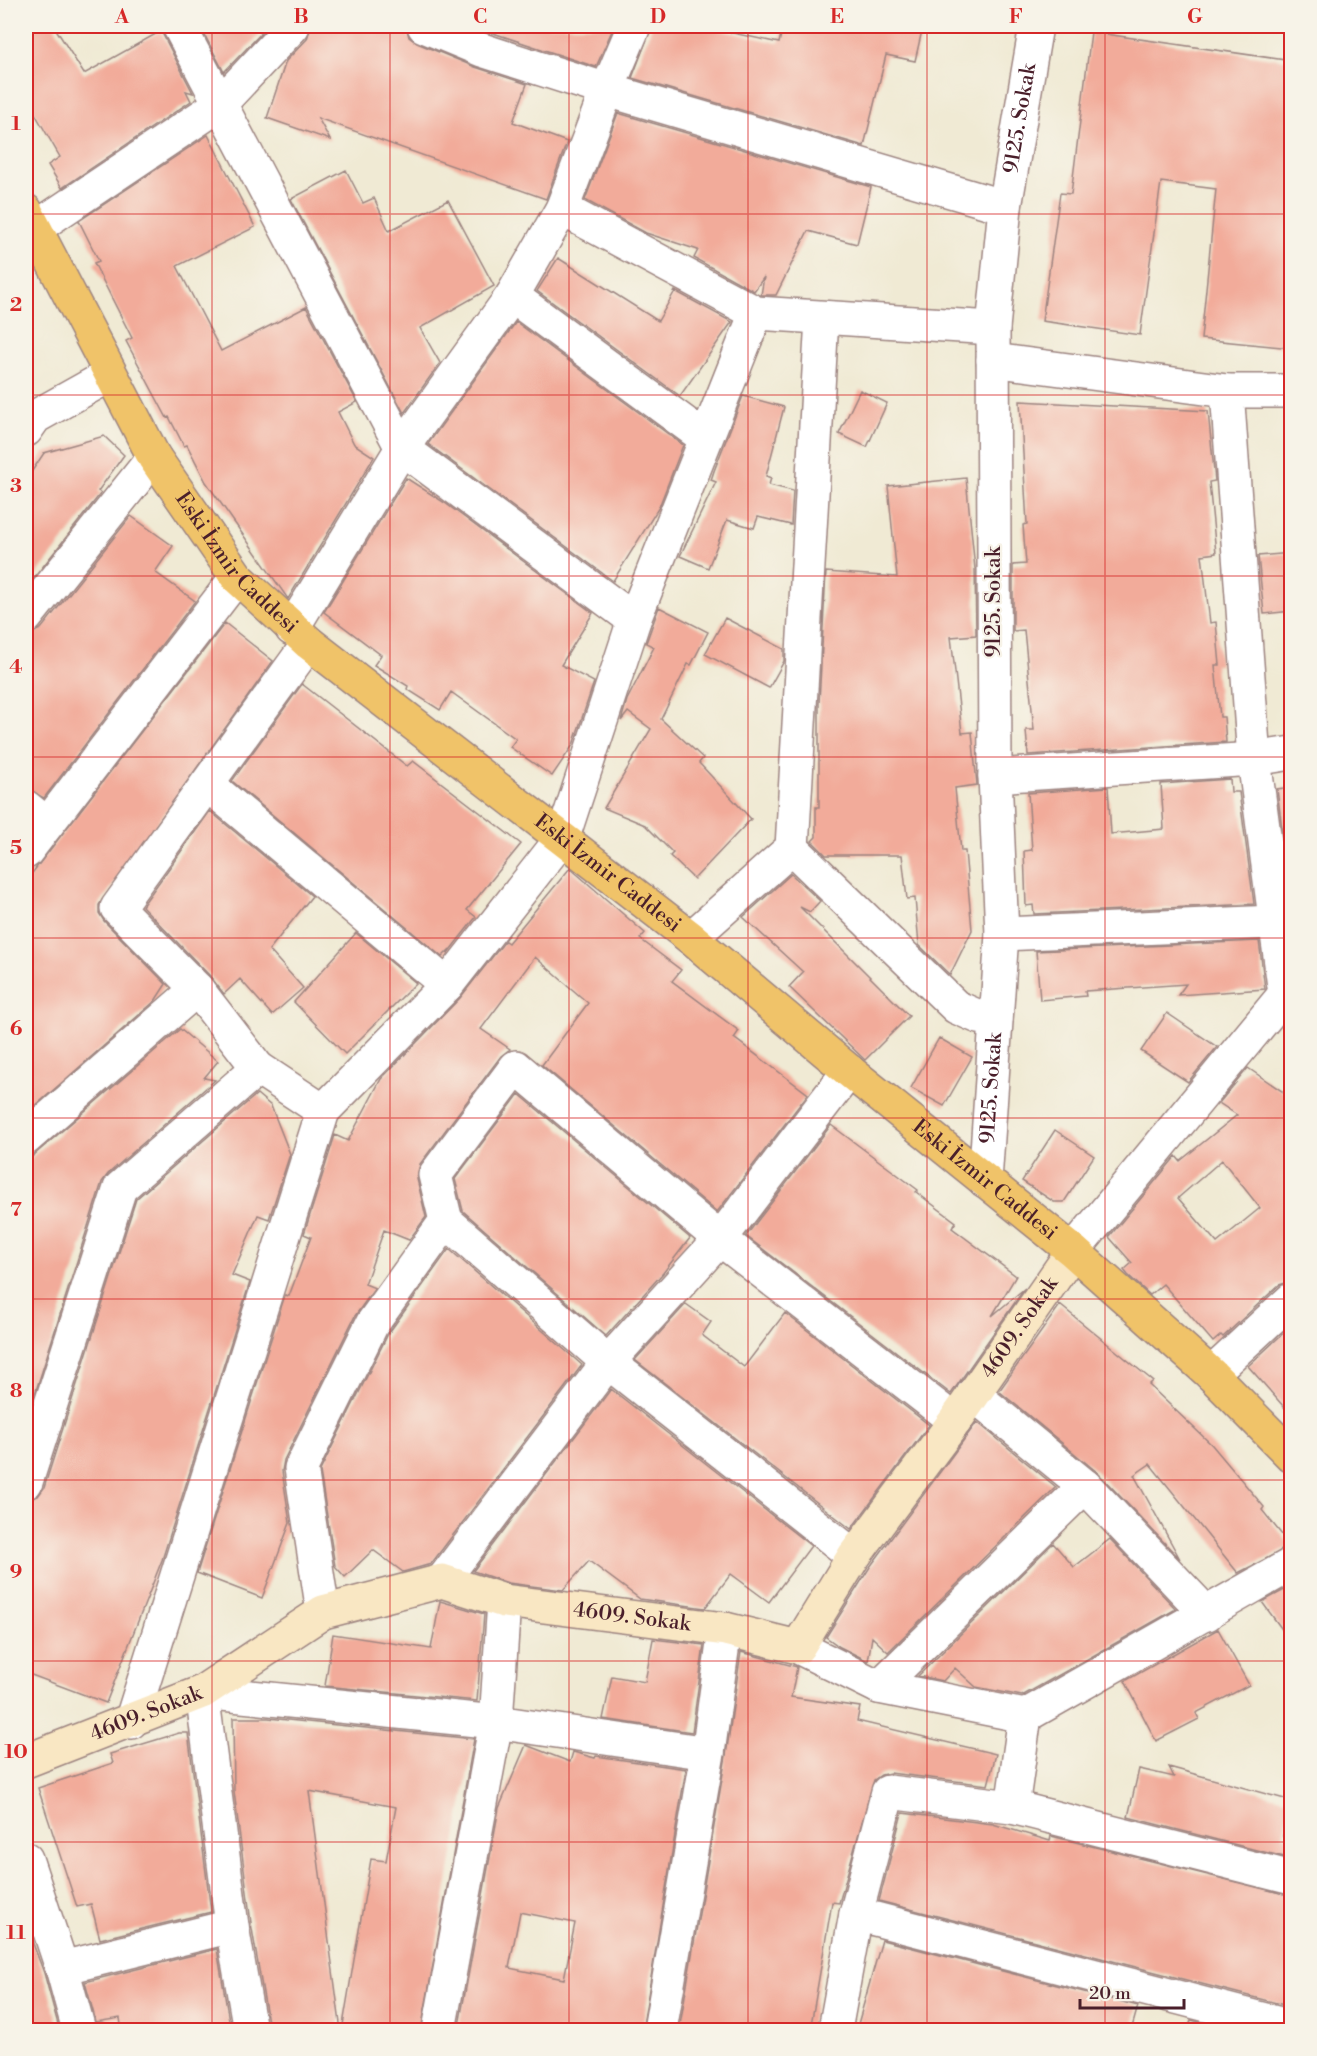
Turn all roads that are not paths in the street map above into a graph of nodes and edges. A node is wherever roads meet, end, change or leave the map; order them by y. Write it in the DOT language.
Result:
graph roads {
  1 [pos="179,26"];
  2 [pos="293,26"];
  3 [pos="424,26"];
  4 [pos="634,26"];
  5 [pos="1036,26"];
  6 [pos="607,90"];
  7 [pos="219,105"];
  8 [pos="1005,207"];
  9 [pos="562,209"];
  10 [pos="30,220"];
  11 [pos="512,296"];
  12 [pos="756,313"];
  13 [pos="822,318"];
  14 [pos="993,344"];
  15 [pos="110,375"];
  16 [pos="1227,391"];
  17 [pos="1292,392"];
  18 [pos="26,429"];
  19 [pos="705,438"];
  20 [pos="402,448"];
  21 [pos="154,457"];
  22 [pos="237,577"];
  23 [pos="26,617"];
  24 [pos="634,620"];
  25 [pos="300,636"];
  26 [pos="1292,753"];
  27 [pos="1254,759"];
  28 [pos="995,776"];
  29 [pos="207,784"];
  30 [pos="36,816"];
  31 [pos="563,837"];
  32 [pos="792,848"];
  33 [pos="26,852"];
  34 [pos="1274,922"];
  35 [pos="1002,934"];
  36 [pos="691,938"];
  37 [pos="447,985"];
  38 [pos="197,988"];
  39 [pos="1288,992"];
  40 [pos="996,1019"];
  41 [pos="258,1068"];
  42 [pos="849,1071"];
  43 [pos="323,1111"];
  44 [pos="26,1138"];
  45 [pos="985,1181"];
  46 [pos="446,1221"];
  47 [pos="720,1239"];
  48 [pos="1072,1251"];
  49 [pos="1292,1299"];
  50 [pos="608,1362"];
  51 [pos="1211,1374"];
  52 [pos="964,1408"];
  53 [pos="1292,1456"];
  54 [pos="26,1482"];
  55 [pos="1085,1486"];
  56 [pos="854,1556"];
  57 [pos="1292,1564"];
  58 [pos="442,1581"];
  59 [pos="504,1601"];
  60 [pos="322,1612"];
  61 [pos="1207,1614"];
  62 [pos="725,1629"];
  63 [pos="798,1647"];
  64 [pos="879,1687"];
  65 [pos="202,1692"];
  66 [pos="1025,1716"];
  67 [pos="131,1722"];
  68 [pos="496,1722"];
  69 [pos="708,1753"];
  70 [pos="26,1761"];
  71 [pos="1012,1807"];
  72 [pos="26,1859"];
  73 [pos="1292,1878"];
  74 [pos="856,1914"];
  75 [pos="232,1926"];
  76 [pos="62,1968"];
  77 [pos="1292,2027"];
  78 [pos="79,2031"];
  79 [pos="250,2031"];
  80 [pos="439,2031"];
  81 [pos="660,2031"];
  82 [pos="835,2031"];
  1 -- 7 [label="street"];
  2 -- 7 [label="street"];
  3 -- 6 [label="street"];
  4 -- 6 [label="street"];
  5 -- 8 [label="street, 9125. Sokak"];
  6 -- 8 [label="street"];
  6 -- 9 [label="street"];
  7 -- 10 [label="street"];
  7 -- 20 [label="street"];
  8 -- 14 [label="street, 9125. Sokak"];
  9 -- 11 [label="street"];
  9 -- 12 [label="street"];
  10 -- 15 [label="main road, Eski İzmir Caddesi"];
  11 -- 19 [label="street"];
  11 -- 20 [label="street"];
  12 -- 13 [label="street"];
  12 -- 19 [label="street"];
  13 -- 14 [label="street"];
  13 -- 32 [label="street"];
  14 -- 16 [label="street"];
  14 -- 28 [label="street, 9125. Sokak"];
  15 -- 18 [label="street"];
  15 -- 21 [label="main road, Eski İzmir Caddesi"];
  16 -- 17 [label="street"];
  16 -- 27 [label="street"];
  19 -- 24 [label="street"];
  20 -- 24 [label="street"];
  20 -- 25 [label="street"];
  21 -- 22 [label="main road, Eski İzmir Caddesi"];
  21 -- 23 [label="street"];
  22 -- 25 [label="main road, Eski İzmir Caddesi"];
  22 -- 30 [label="street"];
  24 -- 31 [label="street"];
  25 -- 29 [label="street"];
  25 -- 31 [label="main road, Eski İzmir Caddesi"];
  26 -- 27 [label="street"];
  27 -- 28 [label="street"];
  27 -- 34 [label="street"];
  28 -- 35 [label="street, 9125. Sokak"];
  29 -- 37 [label="street"];
  29 -- 38 [label="street"];
  30 -- 33 [label="street"];
  31 -- 36 [label="main road, Eski İzmir Caddesi"];
  31 -- 37 [label="street"];
  32 -- 36 [label="street"];
  32 -- 40 [label="street"];
  34 -- 35 [label="street"];
  34 -- 39 [label="street"];
  35 -- 40 [label="street, 9125. Sokak"];
  36 -- 42 [label="main road, Eski İzmir Caddesi"];
  37 -- 43 [label="street"];
  38 -- 41 [label="street"];
  38 -- 44 [label="street"];
  39 -- 48 [label="street"];
  40 -- 45 [label="street, 9125. Sokak"];
  41 -- 43 [label="street"];
  41 -- 54 [label="street"];
  42 -- 45 [label="main road, Eski İzmir Caddesi"];
  42 -- 47 [label="street"];
  43 -- 67 [label="street"];
  45 -- 48 [label="main road, Eski İzmir Caddesi"];
  46 -- 47 [label="street"];
  46 -- 50 [label="street"];
  46 -- 60 [label="street"];
  47 -- 50 [label="street"];
  47 -- 52 [label="street"];
  48 -- 51 [label="main road, Eski İzmir Caddesi"];
  48 -- 52 [label="street, 4609. Sokak"];
  49 -- 51 [label="street"];
  50 -- 56 [label="street"];
  50 -- 58 [label="street"];
  51 -- 53 [label="main road, Eski İzmir Caddesi"];
  52 -- 55 [label="street"];
  52 -- 56 [label="street, 4609. Sokak"];
  55 -- 61 [label="street"];
  55 -- 64 [label="street"];
  56 -- 63 [label="street, 4609. Sokak"];
  57 -- 61 [label="street"];
  58 -- 59 [label="street, 4609. Sokak"];
  58 -- 60 [label="street, 4609. Sokak"];
  59 -- 62 [label="street, 4609. Sokak"];
  59 -- 68 [label="street"];
  60 -- 65 [label="street, 4609. Sokak"];
  61 -- 66 [label="street"];
  62 -- 63 [label="street, 4609. Sokak"];
  62 -- 69 [label="street"];
  63 -- 64 [label="street"];
  64 -- 66 [label="street"];
  65 -- 67 [label="street, 4609. Sokak"];
  65 -- 68 [label="street"];
  65 -- 75 [label="street"];
  66 -- 71 [label="street"];
  67 -- 70 [label="street, 4609. Sokak"];
  68 -- 69 [label="street"];
  68 -- 80 [label="street"];
  69 -- 81 [label="street"];
  71 -- 73 [label="street"];
  71 -- 74 [label="street"];
  72 -- 76 [label="street"];
  74 -- 77 [label="street"];
  74 -- 82 [label="street"];
  75 -- 76 [label="street"];
  75 -- 79 [label="street"];
  76 -- 78 [label="street"];
}
